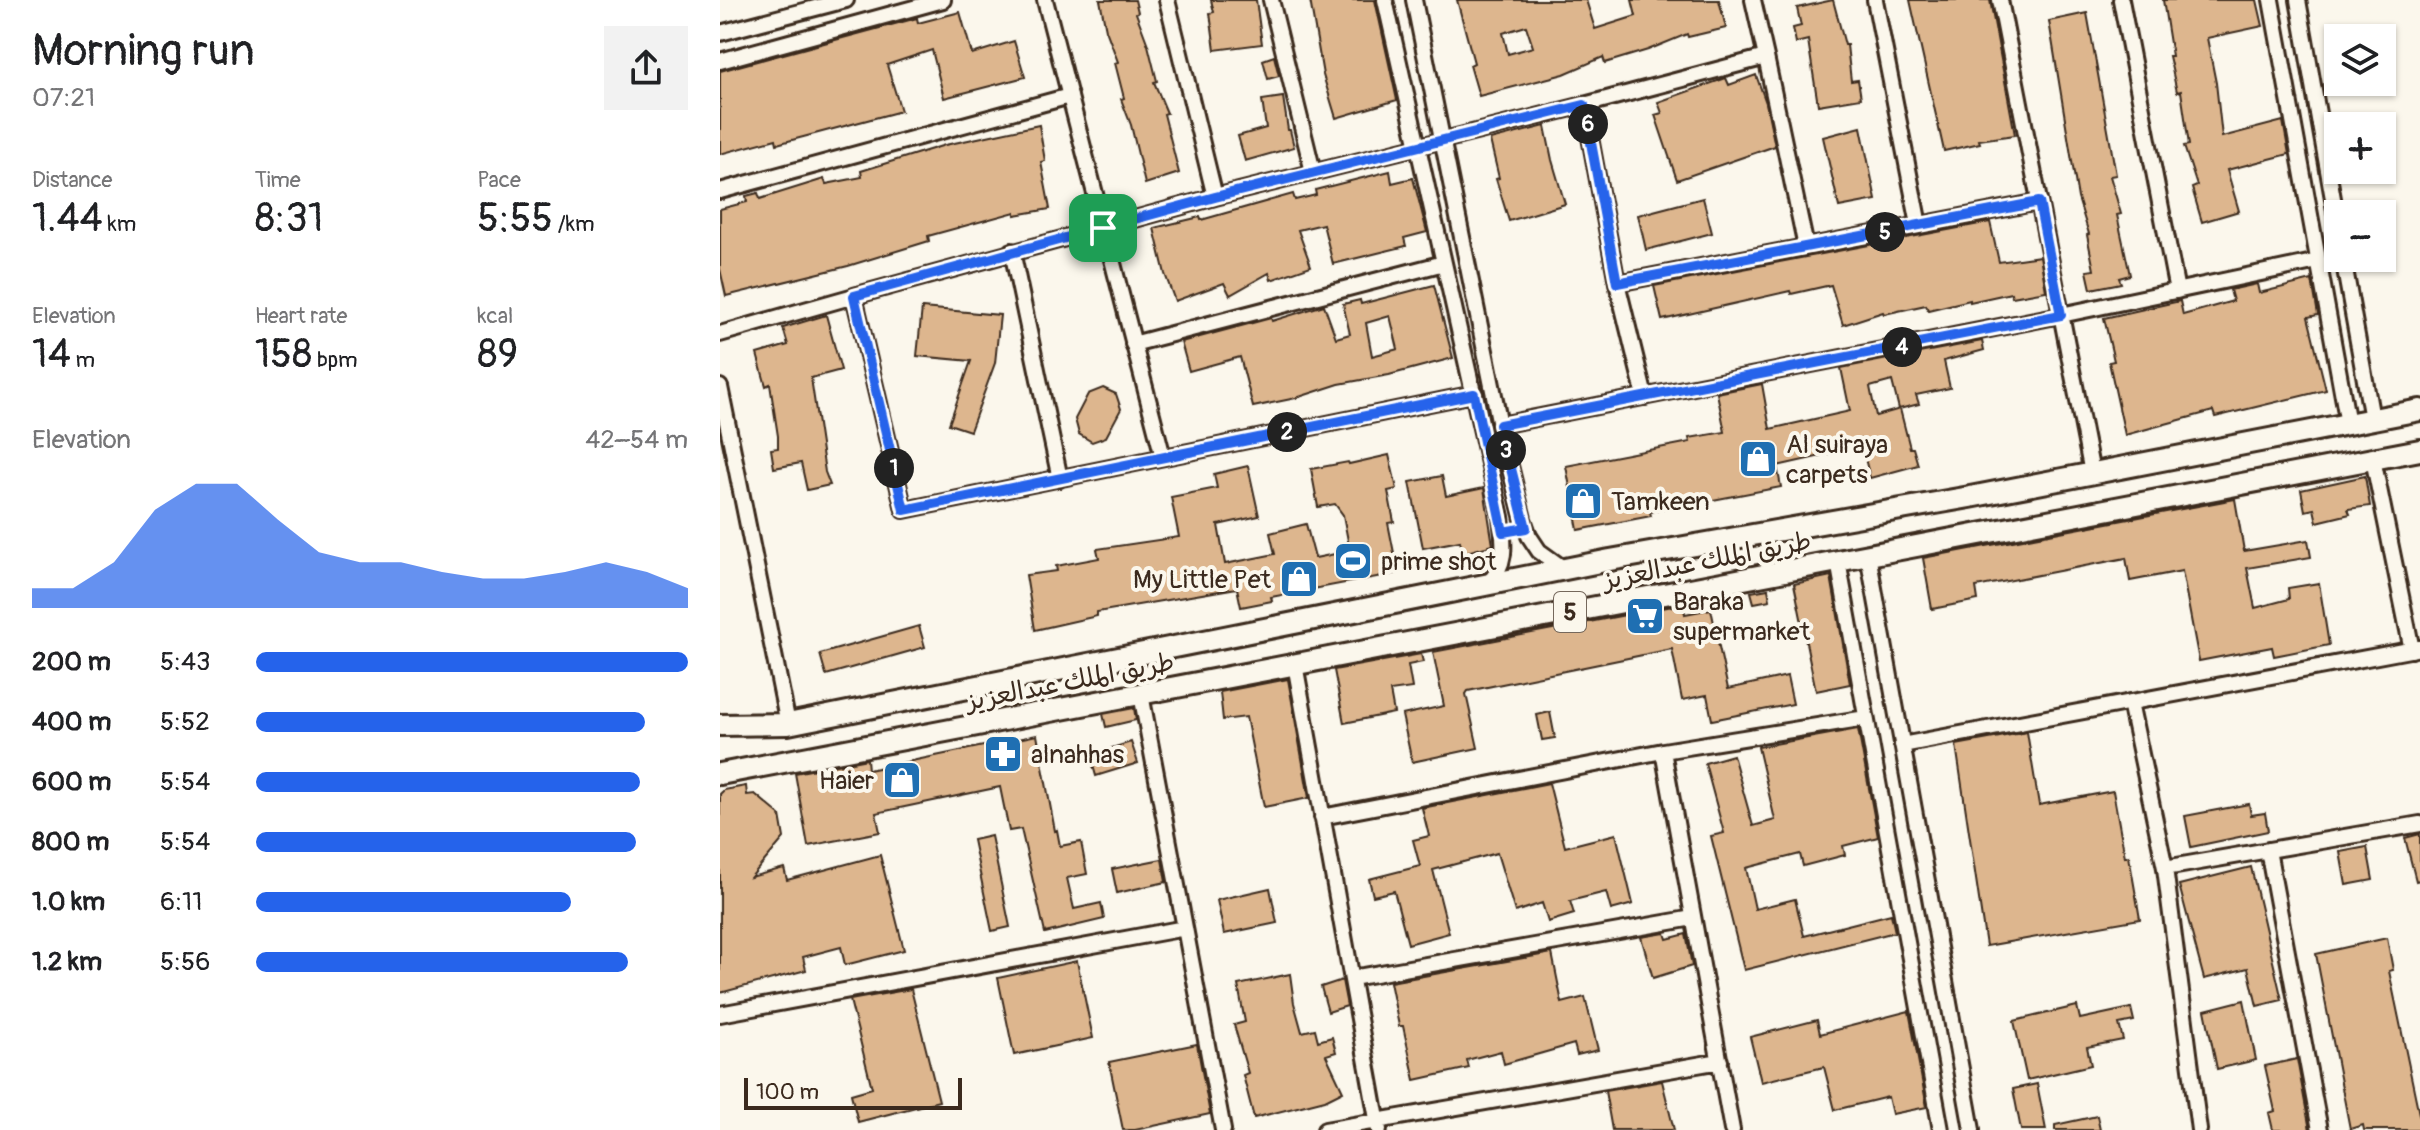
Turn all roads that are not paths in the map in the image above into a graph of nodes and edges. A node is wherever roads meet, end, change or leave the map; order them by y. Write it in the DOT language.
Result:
graph roads {
  1 [pos="846,0"];
  2 [pos="943,0"];
  3 [pos="1045,0"];
  4 [pos="1167,0"];
  5 [pos="1271,0"];
  6 [pos="1414,0"];
  7 [pos="1753,0"];
  8 [pos="1875,0"];
  9 [pos="2000,0"];
  10 [pos="2121,0"];
  11 [pos="2271,0"];
  12 [pos="2298,0"];
  13 [pos="1389,1"];
  14 [pos="720,33"];
  15 [pos="1766,57"];
  16 [pos="720,61"];
  17 [pos="1070,96"];
  18 [pos="1584,105"];
  19 [pos="1443,139"];
  20 [pos="1419,146"];
  21 [pos="1313,172"];
  22 [pos="720,191"];
  23 [pos="1215,197"];
  24 [pos="2333,200"];
  25 [pos="2039,202"];
  26 [pos="1919,225"];
  27 [pos="1103,228"];
  28 [pos="1806,247"];
  29 [pos="1012,251"];
  30 [pos="2318,261"];
  31 [pos="1444,263"];
  32 [pos="2346,272"];
  33 [pos="1617,283"];
  34 [pos="2177,291"];
  35 [pos="854,296"];
  36 [pos="2061,315"];
  37 [pos="720,334"];
  38 [pos="1133,344"];
  39 [pos="720,387"];
  40 [pos="1474,394"];
  41 [pos="1645,397"];
  42 [pos="2420,410"];
  43 [pos="2372,419"];
  44 [pos="2348,424"];
  45 [pos="1500,425"];
  46 [pos="2420,450"];
  47 [pos="1163,457"];
  48 [pos="2373,459"];
  49 [pos="2092,473"];
  50 [pos="1060,479"];
  51 [pos="1526,528"];
  52 [pos="1503,532"];
  53 [pos="1868,555"];
  54 [pos="1838,561"];
  55 [pos="1564,569"];
  56 [pos="1488,583"];
  57 [pos="2416,649"];
  58 [pos="1295,664"];
  59 [pos="1141,694"];
  60 [pos="2130,702"];
  61 [pos="1866,718"];
  62 [pos="788,724"];
  63 [pos="720,725"];
  64 [pos="1902,745"];
  65 [pos="1663,751"];
  66 [pos="720,774"];
  67 [pos="1322,817"];
  68 [pos="2420,824"];
  69 [pos="2268,850"];
  70 [pos="2165,868"];
  71 [pos="1693,918"];
  72 [pos="1185,928"];
  73 [pos="1352,978"];
  74 [pos="720,1014"];
  75 [pos="1720,1061"];
  76 [pos="1378,1125"];
  77 [pos="1223,1130"];
  78 [pos="1325,1130"];
  79 [pos="1732,1130"];
  80 [pos="1941,1130"];
  81 [pos="1972,1130"];
  82 [pos="2199,1130"];
  83 [pos="2320,1130"];
  1 -- 14 [label="street"];
  2 -- 16 [label="street"];
  3 -- 17 [label="street"];
  4 -- 23 [label="street"];
  5 -- 21 [label="street"];
  6 -- 19 [label="street"];
  7 -- 15 [label="street"];
  8 -- 26 [label="street"];
  9 -- 25 [label="street"];
  10 -- 34 [label="street"];
  11 -- 30 [label="street"];
  12 -- 24 [label="street"];
  13 -- 20 [label="street"];
  15 -- 18 [label="street"];
  15 -- 28 [label="street"];
  17 -- 22 [label="street"];
  17 -- 27 [label="street"];
  18 -- 19 [label="street"];
  18 -- 33 [label="street"];
  19 -- 20 [label="street"];
  19 -- 45 [label="street"];
  20 -- 21 [label="street"];
  20 -- 31 [label="street"];
  21 -- 23 [label="street"];
  23 -- 27 [label="street"];
  25 -- 26 [label="street"];
  25 -- 36 [label="street"];
  26 -- 28 [label="street"];
  27 -- 29 [label="street"];
  27 -- 38 [label="street"];
  28 -- 33 [label="street"];
  29 -- 35 [label="street"];
  29 -- 50 [label="street"];
  30 -- 34 [label="street"];
  30 -- 44 [label="street"];
  31 -- 38 [label="street"];
  31 -- 40 [label="street"];
  32 -- 43 [label="street"];
  33 -- 41 [label="street"];
  34 -- 36 [label="street"];
  35 -- 37 [label="street"];
  35 -- 50 [label="street"];
  36 -- 41 [label="street"];
  36 -- 49 [label="street"];
  38 -- 47 [label="street"];
  39 -- 62 [label="street"];
  40 -- 47 [label="street"];
  40 -- 52 [label="street"];
  41 -- 45 [label="street"];
  42 -- 43 [label="highway, طريق الملك عبدالعزيز / 5"];
  43 -- 44 [label="highway, طريق الملك عبدالعزيز / 5"];
  44 -- 49 [label="highway, طريق الملك عبدالعزيز / 5"];
  45 -- 51 [label="street"];
  46 -- 48 [label="highway, طريق الملك عبدالعزيز / 5"];
  47 -- 50 [label="street"];
  48 -- 53 [label="highway, طريق الملك عبدالعزيز / 5"];
  48 -- 57 [label="street"];
  49 -- 55 [label="highway, طريق الملك عبدالعزيز / 5"];
  51 -- 52 [label="street"];
  51 -- 55 [label="street"];
  52 -- 56 [label="street"];
  53 -- 54 [label="highway, طريق الملك عبدالعزيز / 5"];
  53 -- 64 [label="street"];
  54 -- 58 [label="highway, طريق الملك عبدالعزيز / 5"];
  54 -- 61 [label="street"];
  55 -- 56 [label="highway, طريق الملك عبدالعزيز / 5"];
  56 -- 62 [label="highway, طريق الملك عبدالعزيز / 5"];
  57 -- 60 [label="street"];
  58 -- 59 [label="highway, طريق الملك عبدالعزيز / 5"];
  58 -- 67 [label="street"];
  59 -- 66 [label="highway, طريق الملك عبدالعزيز / 5"];
  59 -- 72 [label="street"];
  60 -- 64 [label="street"];
  60 -- 70 [label="street"];
  61 -- 65 [label="street"];
  61 -- 80 [label="street"];
  62 -- 63 [label="highway, طريق الملك عبدالعزيز / 5"];
  64 -- 81 [label="street"];
  65 -- 67 [label="street"];
  65 -- 71 [label="street"];
  67 -- 73 [label="street"];
  68 -- 69 [label="street"];
  69 -- 70 [label="street"];
  69 -- 83 [label="street"];
  70 -- 82 [label="street"];
  71 -- 73 [label="street"];
  71 -- 75 [label="street"];
  72 -- 74 [label="street"];
  72 -- 77 [label="street"];
  73 -- 76 [label="street"];
  75 -- 76 [label="street"];
  75 -- 79 [label="street"];
  76 -- 78 [label="street"];
}
